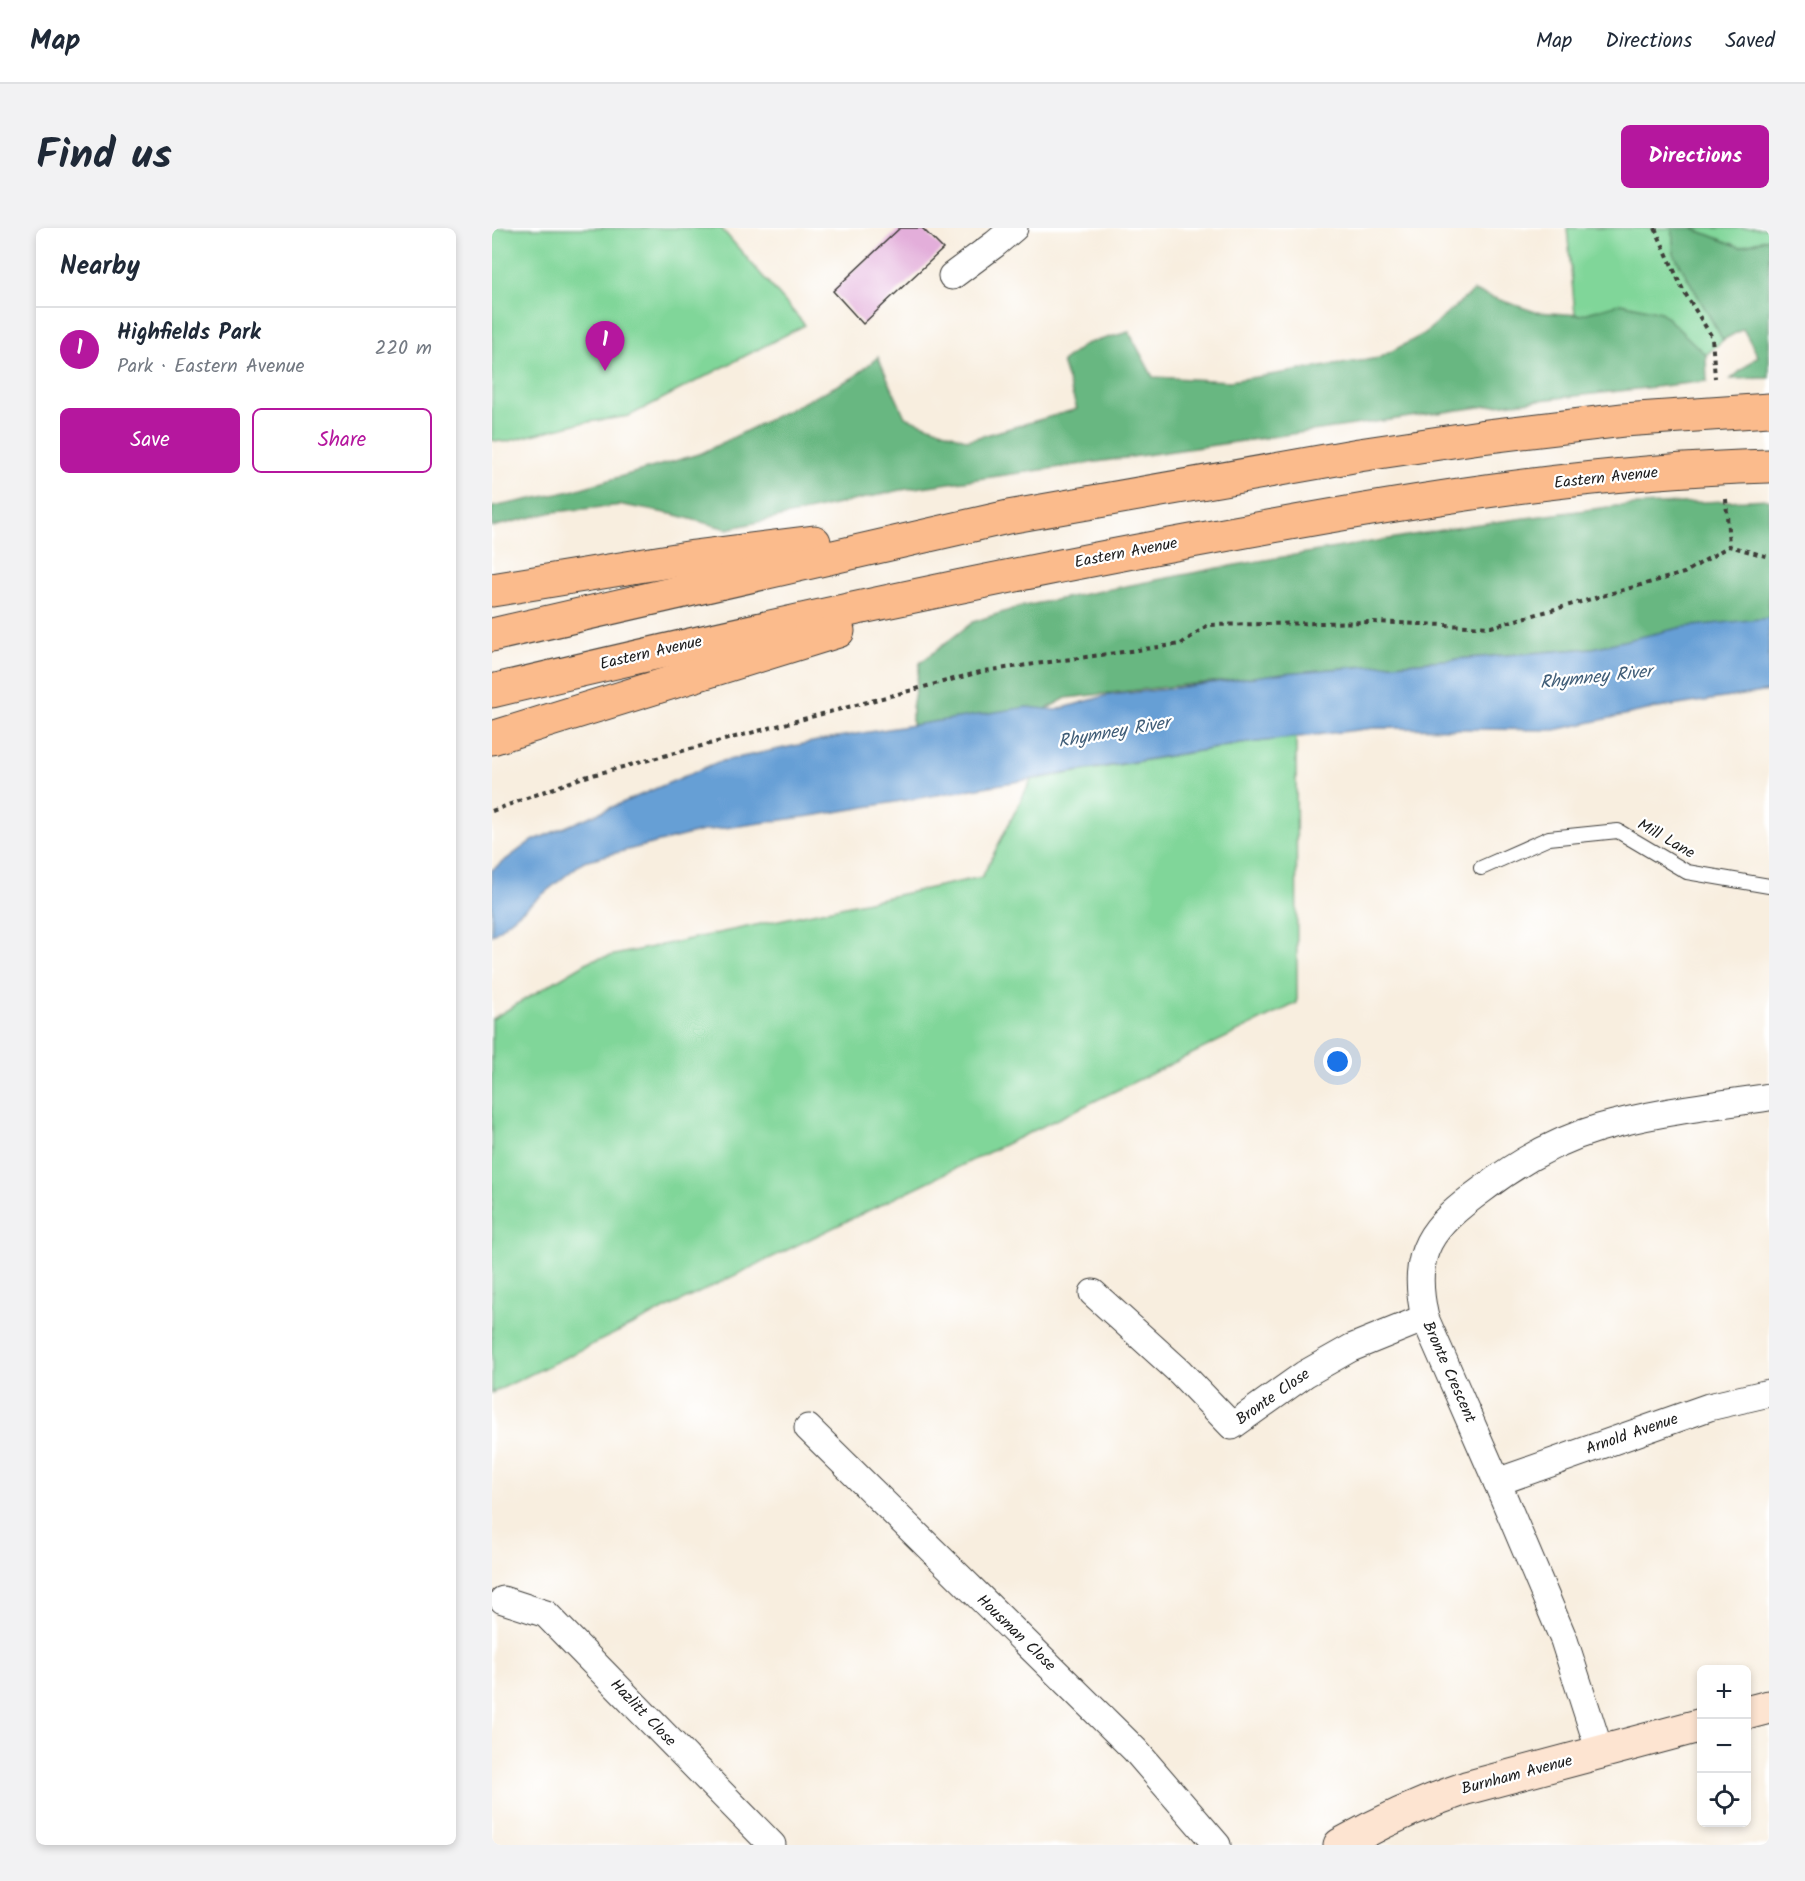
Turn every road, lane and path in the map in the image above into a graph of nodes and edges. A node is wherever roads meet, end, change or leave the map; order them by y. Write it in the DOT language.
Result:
graph roads {
  1 [pos="1014,228"];
  2 [pos="1655,228"];
  3 [pos="952,276"];
  4 [pos="1715,378"];
  5 [pos="1769,410"];
  6 [pos="1769,466"];
  7 [pos="1726,498"];
  8 [pos="1008,517"];
  9 [pos="1729,546"];
  10 [pos="1769,557"];
  11 [pos="1022,573"];
  12 [pos="492,590"];
  13 [pos="492,635"];
  14 [pos="492,691"];
  15 [pos="492,738"];
  16 [pos="492,811"];
  17 [pos="1481,868"];
  18 [pos="1769,886"];
  19 [pos="1769,1097"];
  20 [pos="1093,1293"];
  21 [pos="1425,1318"];
  22 [pos="1769,1393"];
  23 [pos="808,1428"];
  24 [pos="1497,1482"];
  25 [pos="503,1600"];
  26 [pos="1769,1707"];
  27 [pos="1751,1712"];
  28 [pos="1697,1726"];
  29 [pos="1600,1752"];
  30 [pos="772,1845"];
  31 [pos="1217,1845"];
  32 [pos="1340,1845"];
  1 -- 3 [label="street"];
  2 -- 4 [label="path"];
  5 -- 8 [label="highway"];
  6 -- 11 [label="highway, Eastern Avenue"];
  7 -- 9 [label="path"];
  8 -- 12 [label="highway"];
  8 -- 13 [label="highway"];
  9 -- 10 [label="path"];
  9 -- 16 [label="path"];
  11 -- 14 [label="highway, Eastern Avenue"];
  11 -- 15 [label="highway"];
  17 -- 18 [label="lane, Mill Lane"];
  19 -- 21 [label="street, Bronte Crescent"];
  20 -- 21 [label="street, Bronte Close"];
  21 -- 24 [label="street, Bronte Crescent"];
  22 -- 24 [label="street, Arnold Avenue"];
  23 -- 31 [label="street, Housman Close"];
  24 -- 29 [label="street, Bronte Crescent"];
  25 -- 30 [label="street, Hazlitt Close"];
  26 -- 27 [label="street"];
  28 -- 29 [label="street, Burnham Avenue"];
  29 -- 32 [label="street, Burnham Avenue"];
}
